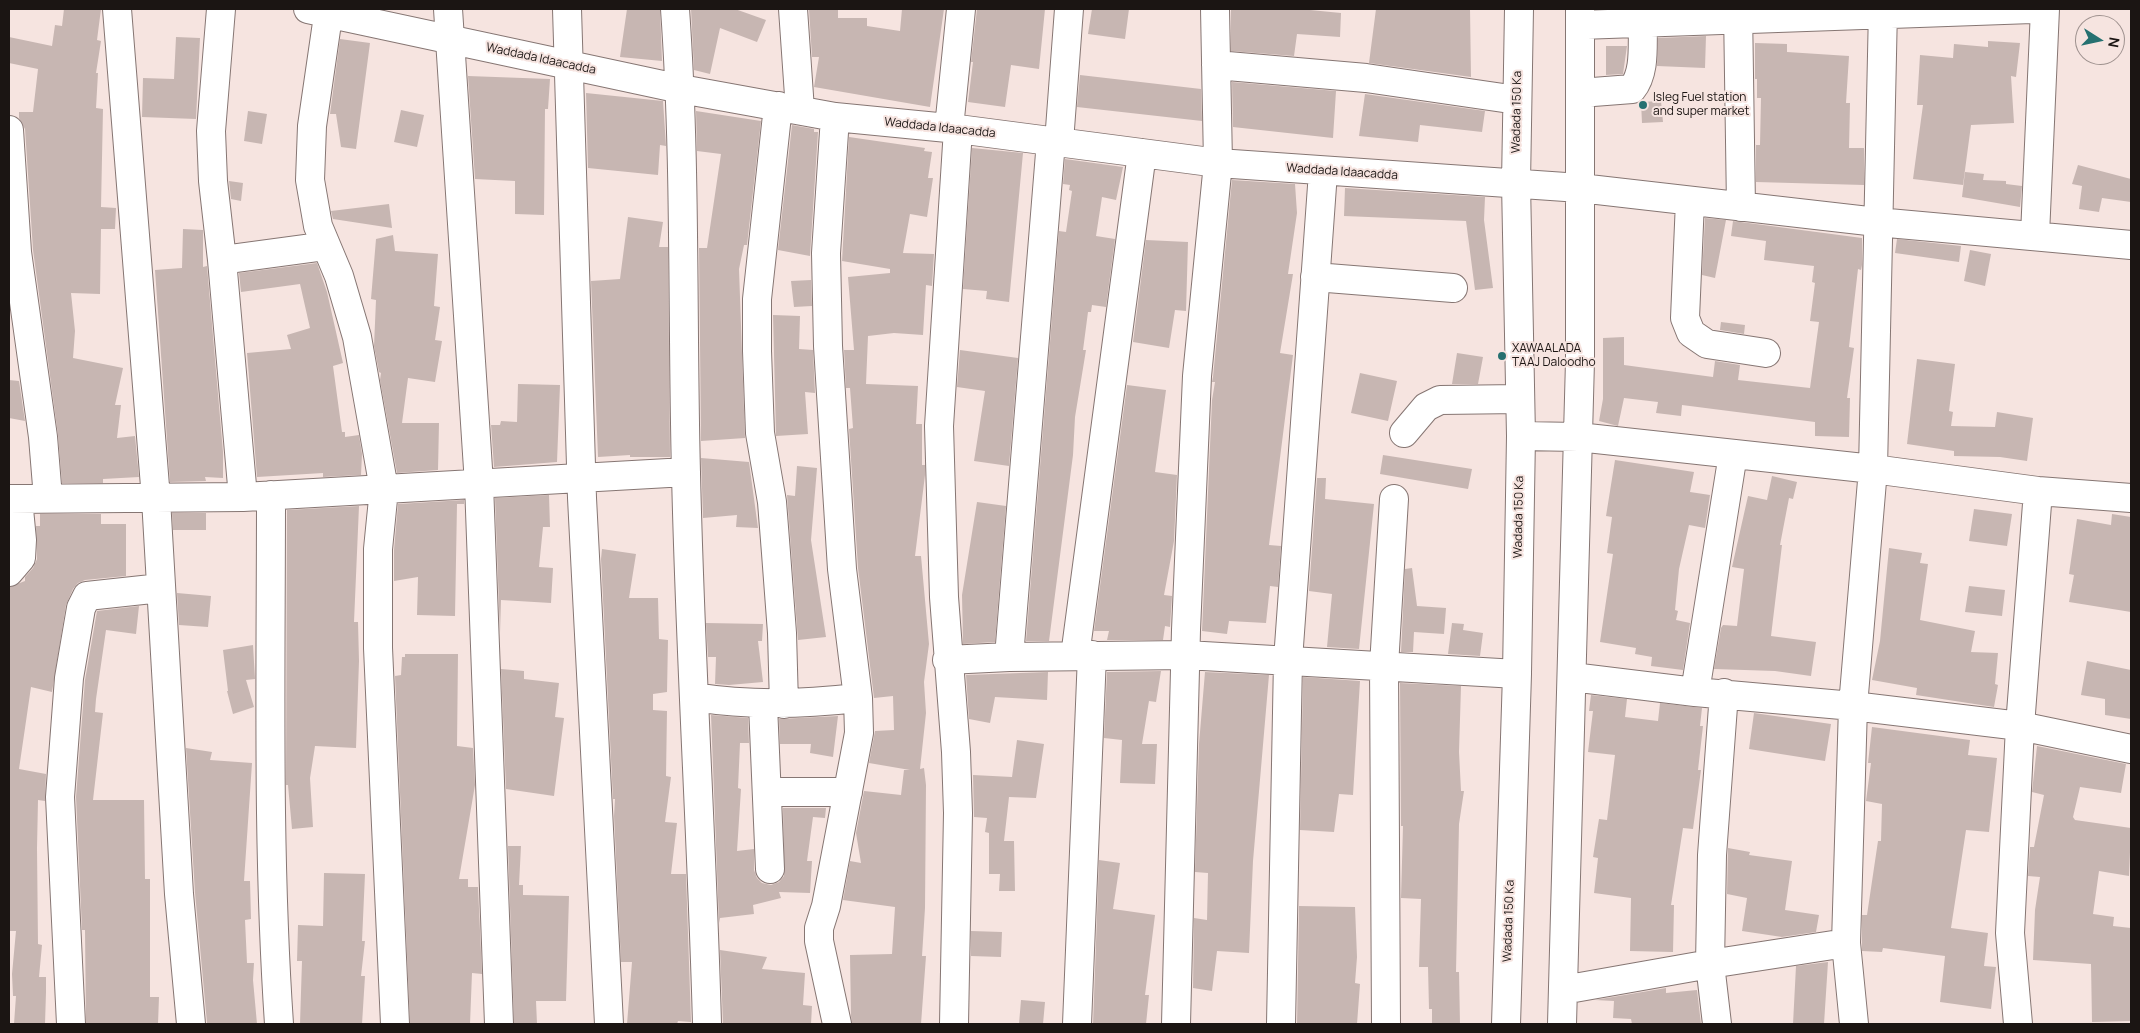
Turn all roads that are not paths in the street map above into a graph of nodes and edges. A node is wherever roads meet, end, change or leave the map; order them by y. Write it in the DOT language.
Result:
graph roads {
  1 [pos="117,9"];
  2 [pos="221,9"];
  3 [pos="448,9"];
  4 [pos="567,9"];
  5 [pos="674,9"];
  6 [pos="792,9"];
  7 [pos="960,9"];
  8 [pos="1070,9"];
  9 [pos="1215,9"];
  10 [pos="1519,9"];
  11 [pos="2032,9"];
  12 [pos="2045,9"];
  13 [pos="322,10"];
  14 [pos="1883,12"];
  15 [pos="1738,14"];
  16 [pos="1580,17"];
  17 [pos="1642,23"];
  18 [pos="448,39"];
  19 [pos="570,65"];
  20 [pos="1216,65"];
  21 [pos="680,88"];
  22 [pos="1580,92"];
  23 [pos="1518,100"];
  24 [pos="789,108"];
  25 [pos="836,117"];
  26 [pos="953,129"];
  27 [pos="9,130"];
  28 [pos="1055,142"];
  29 [pos="1142,153"];
  30 [pos="1218,163"];
  31 [pos="1323,172"];
  32 [pos="1516,183"];
  33 [pos="1580,188"];
  34 [pos="1690,201"];
  35 [pos="1741,207"];
  36 [pos="1876,222"];
  37 [pos="2035,235"];
  38 [pos="2131,245"];
  39 [pos="326,246"];
  40 [pos="222,260"];
  41 [pos="1315,277"];
  42 [pos="1453,288"];
  43 [pos="1766,353"];
  44 [pos="1520,399"];
  45 [pos="1404,433"];
  46 [pos="1520,436"];
  47 [pos="1578,436"];
  48 [pos="1733,454"];
  49 [pos="1872,469"];
  50 [pos="686,472"];
  51 [pos="582,479"];
  52 [pos="479,484"];
  53 [pos="384,489"];
  54 [pos="2038,490"];
  55 [pos="271,495"];
  56 [pos="243,497"];
  57 [pos="48,498"];
  58 [pos="2131,498"];
  59 [pos="13,499"];
  60 [pos="156,499"];
  61 [pos="1394,499"];
  62 [pos="9,572"];
  63 [pos="161,588"];
  64 [pos="1084,655"];
  65 [pos="1186,655"];
  66 [pos="1009,657"];
  67 [pos="947,660"];
  68 [pos="1288,660"];
  69 [pos="1384,666"];
  70 [pos="1517,674"];
  71 [pos="1572,677"];
  72 [pos="1695,692"];
  73 [pos="1724,694"];
  74 [pos="694,697"];
  75 [pos="858,698"];
  76 [pos="773,704"];
  77 [pos="1853,706"];
  78 [pos="2020,726"];
  79 [pos="2131,749"];
  80 [pos="767,792"];
  81 [pos="848,792"];
  82 [pos="770,869"];
  83 [pos="1846,944"];
  84 [pos="1710,964"];
  85 [pos="1563,990"];
  86 [pos="71,1024"];
  87 [pos="191,1024"];
  88 [pos="279,1024"];
  89 [pos="395,1024"];
  90 [pos="499,1024"];
  91 [pos="609,1024"];
  92 [pos="707,1024"];
  93 [pos="837,1024"];
  94 [pos="954,1024"];
  95 [pos="1077,1024"];
  96 [pos="1176,1024"];
  97 [pos="1280,1024"];
  98 [pos="1386,1024"];
  99 [pos="1506,1024"];
  100 [pos="1562,1024"];
  101 [pos="1717,1024"];
  102 [pos="1854,1024"];
  103 [pos="2018,1024"];
  1 -- 60 [label="street"];
  2 -- 40 [label="street"];
  3 -- 18 [label="street"];
  4 -- 19 [label="street"];
  5 -- 21 [label="street"];
  6 -- 24 [label="street"];
  7 -- 26 [label="street"];
  8 -- 28 [label="street"];
  9 -- 20 [label="street"];
  10 -- 23 [label="street, Wadada 150 Ka"];
  11 -- 14 [label="street"];
  12 -- 37 [label="street"];
  13 -- 18 [label="street, Waddada Idaacadda"];
  13 -- 39 [label="street"];
  14 -- 15 [label="street"];
  14 -- 36 [label="street"];
  15 -- 17 [label="street"];
  15 -- 35 [label="street"];
  16 -- 17 [label="street"];
  16 -- 22 [label="street"];
  17 -- 22 [label="street"];
  18 -- 19 [label="street, Waddada Idaacadda"];
  18 -- 52 [label="street"];
  19 -- 21 [label="street, Waddada Idaacadda"];
  19 -- 51 [label="street"];
  20 -- 23 [label="street"];
  20 -- 30 [label="street"];
  21 -- 24 [label="street, Waddada Idaacadda"];
  21 -- 50 [label="street"];
  22 -- 33 [label="street"];
  23 -- 32 [label="street, Wadada 150 Ka"];
  24 -- 25 [label="street, Waddada Idaacadda"];
  24 -- 76 [label="street"];
  25 -- 26 [label="street, Waddada Idaacadda"];
  25 -- 75 [label="street"];
  26 -- 28 [label="street, Waddada Idaacadda"];
  26 -- 67 [label="street"];
  27 -- 57 [label="street"];
  28 -- 29 [label="street, Waddada Idaacadda"];
  28 -- 66 [label="street"];
  29 -- 30 [label="street, Waddada Idaacadda"];
  29 -- 64 [label="street"];
  30 -- 31 [label="street, Waddada Idaacadda"];
  30 -- 65 [label="street"];
  31 -- 32 [label="street, Waddada Idaacadda"];
  31 -- 41 [label="street"];
  32 -- 33 [label="street, Waddada Idaacadda"];
  32 -- 44 [label="street, Wadada 150 Ka"];
  33 -- 34 [label="street, Waddada Idaacadda"];
  33 -- 47 [label="street"];
  34 -- 35 [label="street, Waddada Idaacadda"];
  34 -- 43 [label="street"];
  35 -- 36 [label="street, Waddada Idaacadda"];
  36 -- 37 [label="street, Waddada Idaacadda"];
  36 -- 49 [label="street"];
  37 -- 38 [label="street, Waddada Idaacadda"];
  39 -- 40 [label="street"];
  39 -- 53 [label="street"];
  40 -- 56 [label="street"];
  41 -- 42 [label="street"];
  41 -- 68 [label="street"];
  44 -- 45 [label="street"];
  44 -- 46 [label="street, Wadada 150 Ka"];
  46 -- 47 [label="street"];
  46 -- 70 [label="street, Wadada 150 Ka"];
  47 -- 48 [label="street"];
  47 -- 71 [label="street"];
  48 -- 49 [label="street"];
  48 -- 72 [label="street"];
  49 -- 54 [label="street"];
  49 -- 77 [label="street"];
  50 -- 51 [label="street"];
  50 -- 74 [label="street"];
  51 -- 52 [label="street"];
  51 -- 91 [label="street"];
  52 -- 53 [label="street"];
  52 -- 90 [label="street"];
  53 -- 55 [label="street"];
  53 -- 89 [label="street"];
  54 -- 58 [label="street"];
  54 -- 78 [label="street"];
  55 -- 56 [label="street"];
  55 -- 88 [label="street"];
  56 -- 60 [label="street"];
  57 -- 59 [label="street"];
  57 -- 60 [label="street"];
  59 -- 62 [label="street"];
  60 -- 63 [label="street"];
  61 -- 69 [label="street"];
  63 -- 86 [label="street"];
  63 -- 87 [label="street"];
  64 -- 65 [label="street"];
  64 -- 66 [label="street"];
  64 -- 95 [label="street"];
  65 -- 68 [label="street"];
  65 -- 96 [label="street"];
  66 -- 67 [label="street"];
  67 -- 94 [label="street"];
  68 -- 69 [label="street"];
  68 -- 97 [label="street"];
  69 -- 70 [label="street"];
  69 -- 98 [label="street"];
  70 -- 99 [label="street, Wadada 150 Ka"];
  71 -- 72 [label="street"];
  71 -- 85 [label="street"];
  72 -- 73 [label="street"];
  73 -- 77 [label="street"];
  73 -- 84 [label="street"];
  74 -- 76 [label="street"];
  74 -- 92 [label="street"];
  75 -- 76 [label="street"];
  75 -- 81 [label="street"];
  76 -- 80 [label="street"];
  77 -- 78 [label="street"];
  77 -- 83 [label="street"];
  78 -- 79 [label="street"];
  78 -- 103 [label="street"];
  80 -- 81 [label="street"];
  80 -- 82 [label="street"];
  81 -- 93 [label="street"];
  83 -- 84 [label="street"];
  83 -- 102 [label="street"];
  84 -- 85 [label="street"];
  84 -- 101 [label="street"];
  85 -- 100 [label="street"];
}
